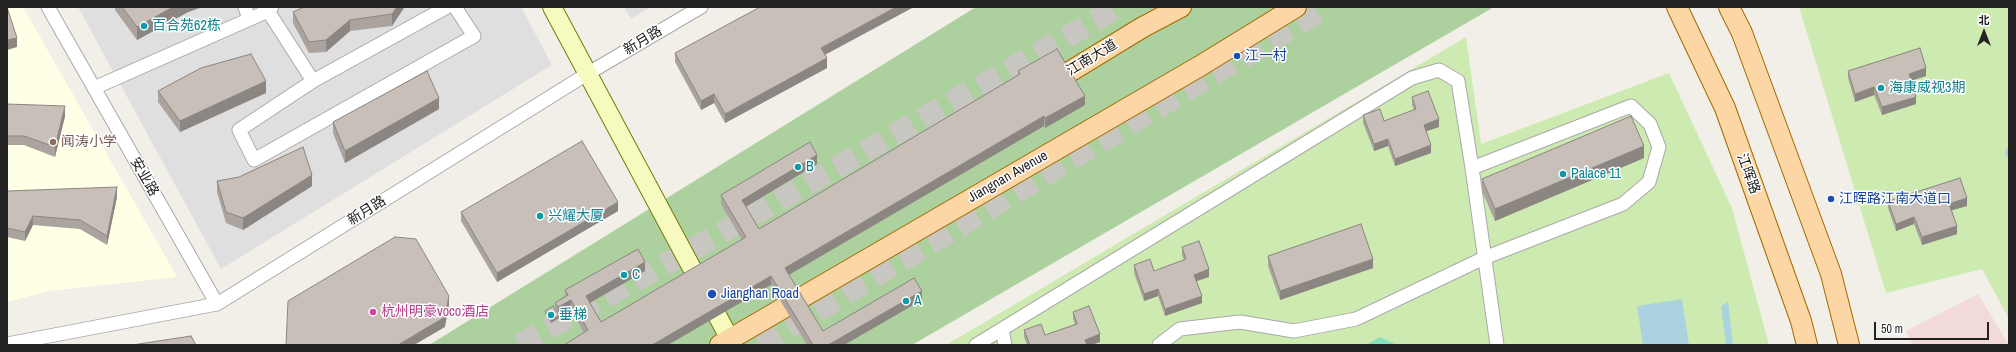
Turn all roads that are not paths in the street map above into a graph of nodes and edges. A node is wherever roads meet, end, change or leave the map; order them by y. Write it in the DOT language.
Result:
graph roads {
  1 [pos="48,7"];
  2 [pos="447,7"];
  3 [pos="455,7"];
  4 [pos="552,7"];
  5 [pos="701,7"];
  6 [pos="1181,7"];
  7 [pos="1296,7"];
  8 [pos="1677,7"];
  9 [pos="1729,7"];
  10 [pos="270,9"];
  11 [pos="247,13"];
  12 [pos="587,74"];
  13 [pos="313,81"];
  14 [pos="94,88"];
  15 [pos="1034,93"];
  16 [pos="1472,168"];
  17 [pos="1484,258"];
  18 [pos="712,286"];
  19 [pos="685,302"];
  20 [pos="216,304"];
  21 [pos="1002,329"];
  22 [pos="728,343"];
  23 [pos="7,344"];
  24 [pos="976,345"];
  25 [pos="1005,345"];
  26 [pos="1159,345"];
  27 [pos="1496,345"];
  28 [pos="1807,345"];
  29 [pos="1849,345"];
  1 -- 14 [label="street, 安业路"];
  2 -- 13 [label="street"];
  3 -- 13 [label="street"];
  4 -- 12 [label="street"];
  5 -- 12 [label="street, 新月路"];
  6 -- 15 [label="main road, 江南大道"];
  7 -- 22 [label="main road, Jiangnan Avenue"];
  8 -- 28 [label="main road, 江晖路"];
  9 -- 29 [label="main road"];
  10 -- 11 [label="street"];
  10 -- 13 [label="street"];
  11 -- 14 [label="street"];
  12 -- 18 [label="street"];
  12 -- 20 [label="street, 新月路"];
  14 -- 20 [label="street, 安业路"];
  16 -- 17 [label="street"];
  16 -- 17 [label="street"];
  16 -- 21 [label="street"];
  17 -- 26 [label="street"];
  17 -- 27 [label="street"];
  18 -- 19 [label="main road"];
  18 -- 22 [label="street"];
  20 -- 23 [label="street, 新月路"];
  21 -- 24 [label="street"];
  21 -- 25 [label="street"];
}
